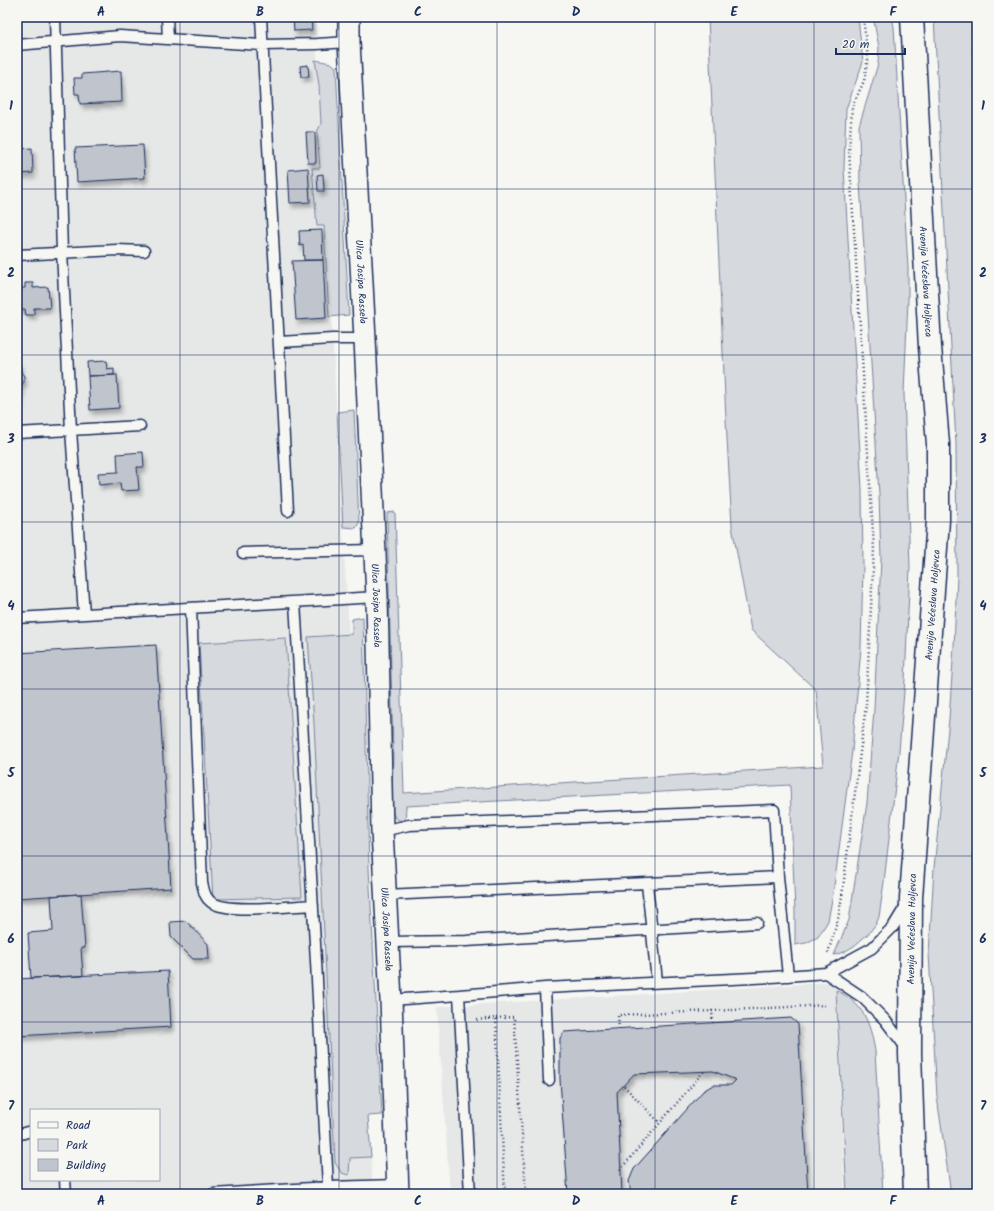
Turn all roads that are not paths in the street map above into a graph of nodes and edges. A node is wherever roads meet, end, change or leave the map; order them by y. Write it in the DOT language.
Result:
graph roads {
  1 [pos="55,17"];
  2 [pos="167,17"];
  3 [pos="261,17"];
  4 [pos="349,17"];
  5 [pos="360,17"];
  6 [pos="912,17"];
  7 [pos="168,39"];
  8 [pos="56,41"];
  9 [pos="349,42"];
  10 [pos="17,45"];
  11 [pos="262,45"];
  12 [pos="144,251"];
  13 [pos="62,252"];
  14 [pos="17,254"];
  15 [pos="365,339"];
  16 [pos="279,342"];
  17 [pos="140,426"];
  18 [pos="71,430"];
  19 [pos="17,433"];
  20 [pos="288,511"];
  21 [pos="374,550"];
  22 [pos="243,553"];
  23 [pos="377,597"];
  24 [pos="295,602"];
  25 [pos="191,608"];
  26 [pos="84,614"];
  27 [pos="17,618"];
  28 [pos="382,830"];
  29 [pos="778,877"];
  30 [pos="647,884"];
  31 [pos="385,895"];
  32 [pos="911,898"];
  33 [pos="313,904"];
  34 [pos="757,923"];
  35 [pos="652,929"];
  36 [pos="388,942"];
  37 [pos="826,973"];
  38 [pos="788,976"];
  39 [pos="657,982"];
  40 [pos="545,988"];
  41 [pos="459,994"];
  42 [pos="391,1000"];
  43 [pos="910,1053"];
  44 [pos="549,1080"];
  45 [pos="30,1132"];
  46 [pos="17,1135"];
  47 [pos="65,1181"];
  48 [pos="328,1187"];
  49 [pos="397,1190"];
  50 [pos="66,1194"];
  51 [pos="213,1194"];
  52 [pos="470,1194"];
  53 [pos="915,1194"];
  1 -- 8 [label="lane"];
  2 -- 7 [label="lane"];
  3 -- 11 [label="lane"];
  4 -- 5 [label="street"];
  4 -- 9 [label="street, Ulica Josipa Rassela"];
  6 -- 32 [label="main road, Avenija Većeslava Holjevca"];
  7 -- 8 [label="lane"];
  7 -- 11 [label="lane"];
  8 -- 10 [label="lane"];
  8 -- 13 [label="lane"];
  9 -- 11 [label="lane"];
  9 -- 15 [label="street, Ulica Josipa Rassela"];
  11 -- 16 [label="lane"];
  12 -- 13 [label="lane"];
  13 -- 14 [label="lane"];
  13 -- 18 [label="lane"];
  15 -- 16 [label="lane"];
  15 -- 21 [label="street, Ulica Josipa Rassela"];
  16 -- 20 [label="lane"];
  17 -- 18 [label="lane"];
  18 -- 19 [label="lane"];
  18 -- 26 [label="lane"];
  21 -- 22 [label="lane"];
  21 -- 23 [label="street, Ulica Josipa Rassela"];
  23 -- 24 [label="lane"];
  23 -- 28 [label="street, Ulica Josipa Rassela"];
  24 -- 25 [label="lane"];
  24 -- 33 [label="lane"];
  25 -- 26 [label="lane"];
  25 -- 33 [label="lane"];
  26 -- 27 [label="lane"];
  28 -- 29 [label="lane"];
  28 -- 31 [label="street, Ulica Josipa Rassela"];
  29 -- 30 [label="lane"];
  29 -- 38 [label="lane"];
  30 -- 31 [label="lane"];
  30 -- 35 [label="lane"];
  31 -- 36 [label="street, Ulica Josipa Rassela"];
  32 -- 37 [label="lane"];
  32 -- 43 [label="main road, Avenija Većeslava Holjevca"];
  33 -- 48 [label="lane"];
  34 -- 35 [label="lane"];
  35 -- 36 [label="lane"];
  35 -- 39 [label="lane"];
  36 -- 42 [label="street, Ulica Josipa Rassela"];
  37 -- 38 [label="lane"];
  37 -- 43 [label="lane"];
  38 -- 39 [label="lane"];
  39 -- 40 [label="lane"];
  40 -- 41 [label="lane"];
  40 -- 44 [label="lane"];
  41 -- 42 [label="lane"];
  41 -- 52 [label="lane"];
  42 -- 49 [label="street, Ulica Josipa Rassela"];
  43 -- 53 [label="main road, Avenija Većeslava Holjevca"];
  45 -- 46 [label="lane"];
  47 -- 50 [label="lane"];
  48 -- 49 [label="lane"];
  48 -- 51 [label="lane"];
}
